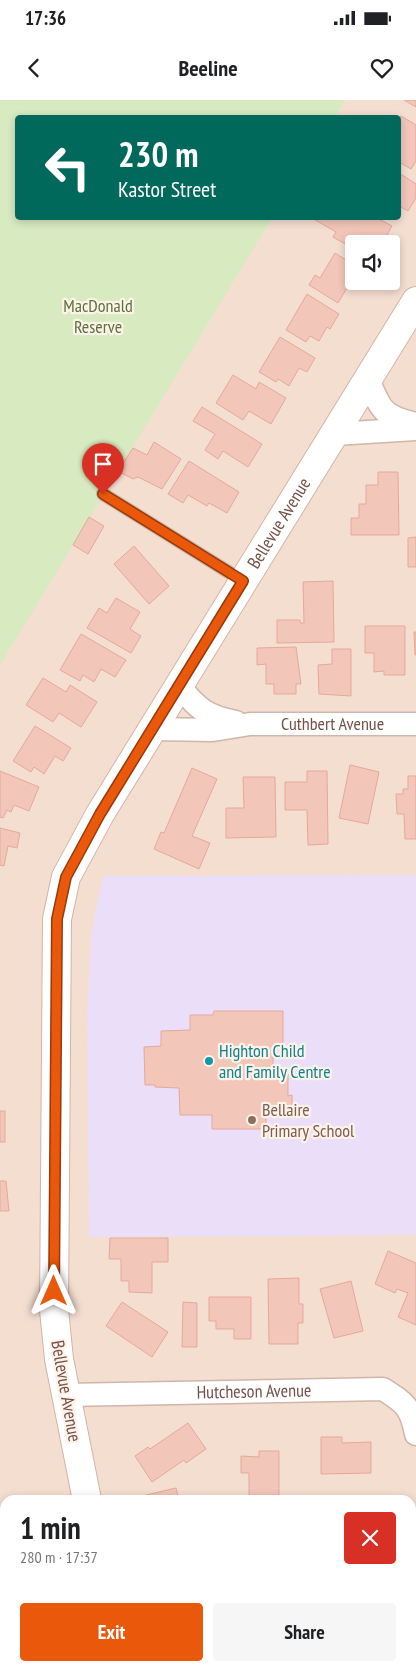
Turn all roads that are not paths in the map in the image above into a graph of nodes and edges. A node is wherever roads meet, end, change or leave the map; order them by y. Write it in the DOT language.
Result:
graph roads {
  1 [pos="416,301"];
  2 [pos="368,379"];
  3 [pos="416,424"];
  4 [pos="416,429"];
  5 [pos="335,434"];
  6 [pos="103,494"];
  7 [pos="243,581"];
  8 [pos="179,686"];
  9 [pos="250,724"];
  10 [pos="416,724"];
  11 [pos="153,729"];
  12 [pos="65,1395"];
  13 [pos="416,1434"];
  14 [pos="86,1495"];
  1 -- 2 [label="street, Bellevue Avenue"];
  2 -- 3 [label="street"];
  2 -- 5 [label="street, Bellevue Avenue"];
  4 -- 5 [label="street"];
  5 -- 7 [label="street, Bellevue Avenue"];
  6 -- 7 [label="lane"];
  7 -- 8 [label="street, Bellevue Avenue"];
  8 -- 9 [label="street, Cuthbert Avenue"];
  8 -- 11 [label="street, Bellevue Avenue"];
  9 -- 10 [label="street, Cuthbert Avenue"];
  9 -- 11 [label="street, Cuthbert Avenue"];
  11 -- 12 [label="street, Bellevue Avenue"];
  12 -- 13 [label="street, Hutcheson Avenue"];
  12 -- 14 [label="street, Bellevue Avenue"];
}
